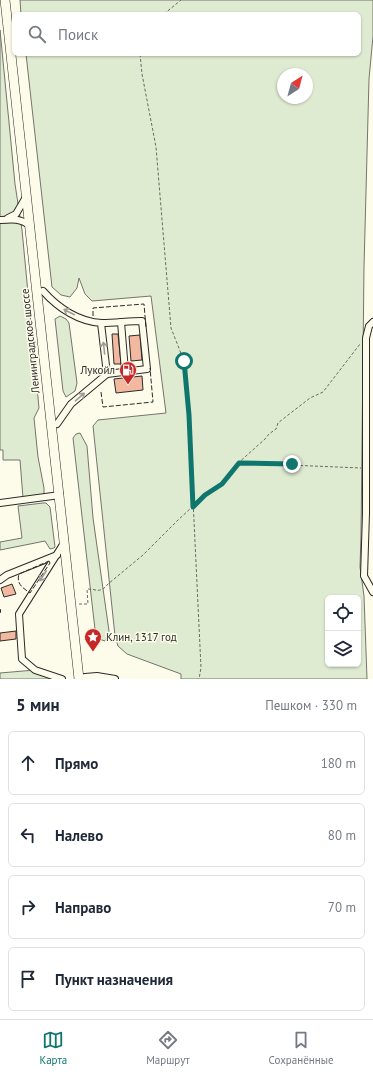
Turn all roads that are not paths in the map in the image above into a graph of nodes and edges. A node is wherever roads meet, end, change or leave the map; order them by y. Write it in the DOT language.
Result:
graph roads {
  1 [pos="5,0"];
  2 [pos="11,0"];
  3 [pos="12,12"];
  4 [pos="17,56"];
  5 [pos="26,197"];
  6 [pos="7,219"];
  7 [pos="0,220"];
  8 [pos="30,226"];
  9 [pos="43,291"];
  10 [pos="121,322"];
  11 [pos="373,322"];
  12 [pos="101,323"];
  13 [pos="125,371"];
  14 [pos="106,374"];
  15 [pos="57,424"];
  16 [pos="60,495"];
  17 [pos="0,503"];
  18 [pos="64,543"];
  19 [pos="57,555"];
  20 [pos="3,576"];
  21 [pos="0,580"];
  22 [pos="373,592"];
  23 [pos="83,678"];
  24 [pos="62,679"];
  25 [pos="115,679"];
  1 -- 5 [label="highway, Ленинградское шоссе"];
  2 -- 3 [label="highway"];
  4 -- 9 [label="highway, Ленинградское шоссе"];
  5 -- 6 [label="street"];
  5 -- 8 [label="highway, Ленинградское шоссе"];
  6 -- 7 [label="street"];
  6 -- 8 [label="street"];
  8 -- 16 [label="highway, Ленинградское шоссе"];
  12 -- 9 [label="street, one-way"];
  9 -- 15 [label="highway, Ленинградское шоссе"];
  10 -- 12 [label="street"];
  10 -- 13 [label="street"];
  10 -- 13 [label="street"];
  11 -- 22 [label="street"];
  14 -- 12 [label="street, one-way"];
  13 -- 14 [label="street"];
  15 -- 14 [label="street, one-way"];
  15 -- 23 [label="highway, Ленинградское шоссе"];
  16 -- 17 [label="street"];
  16 -- 18 [label="highway, Ленинградское шоссе"];
  18 -- 19 [label="street"];
  18 -- 23 [label="highway, Ленинградское шоссе"];
  19 -- 20 [label="street"];
  19 -- 24 [label="street, one-way"];
  20 -- 21 [label="street"];
  23 -- 25 [label="street"];
}
